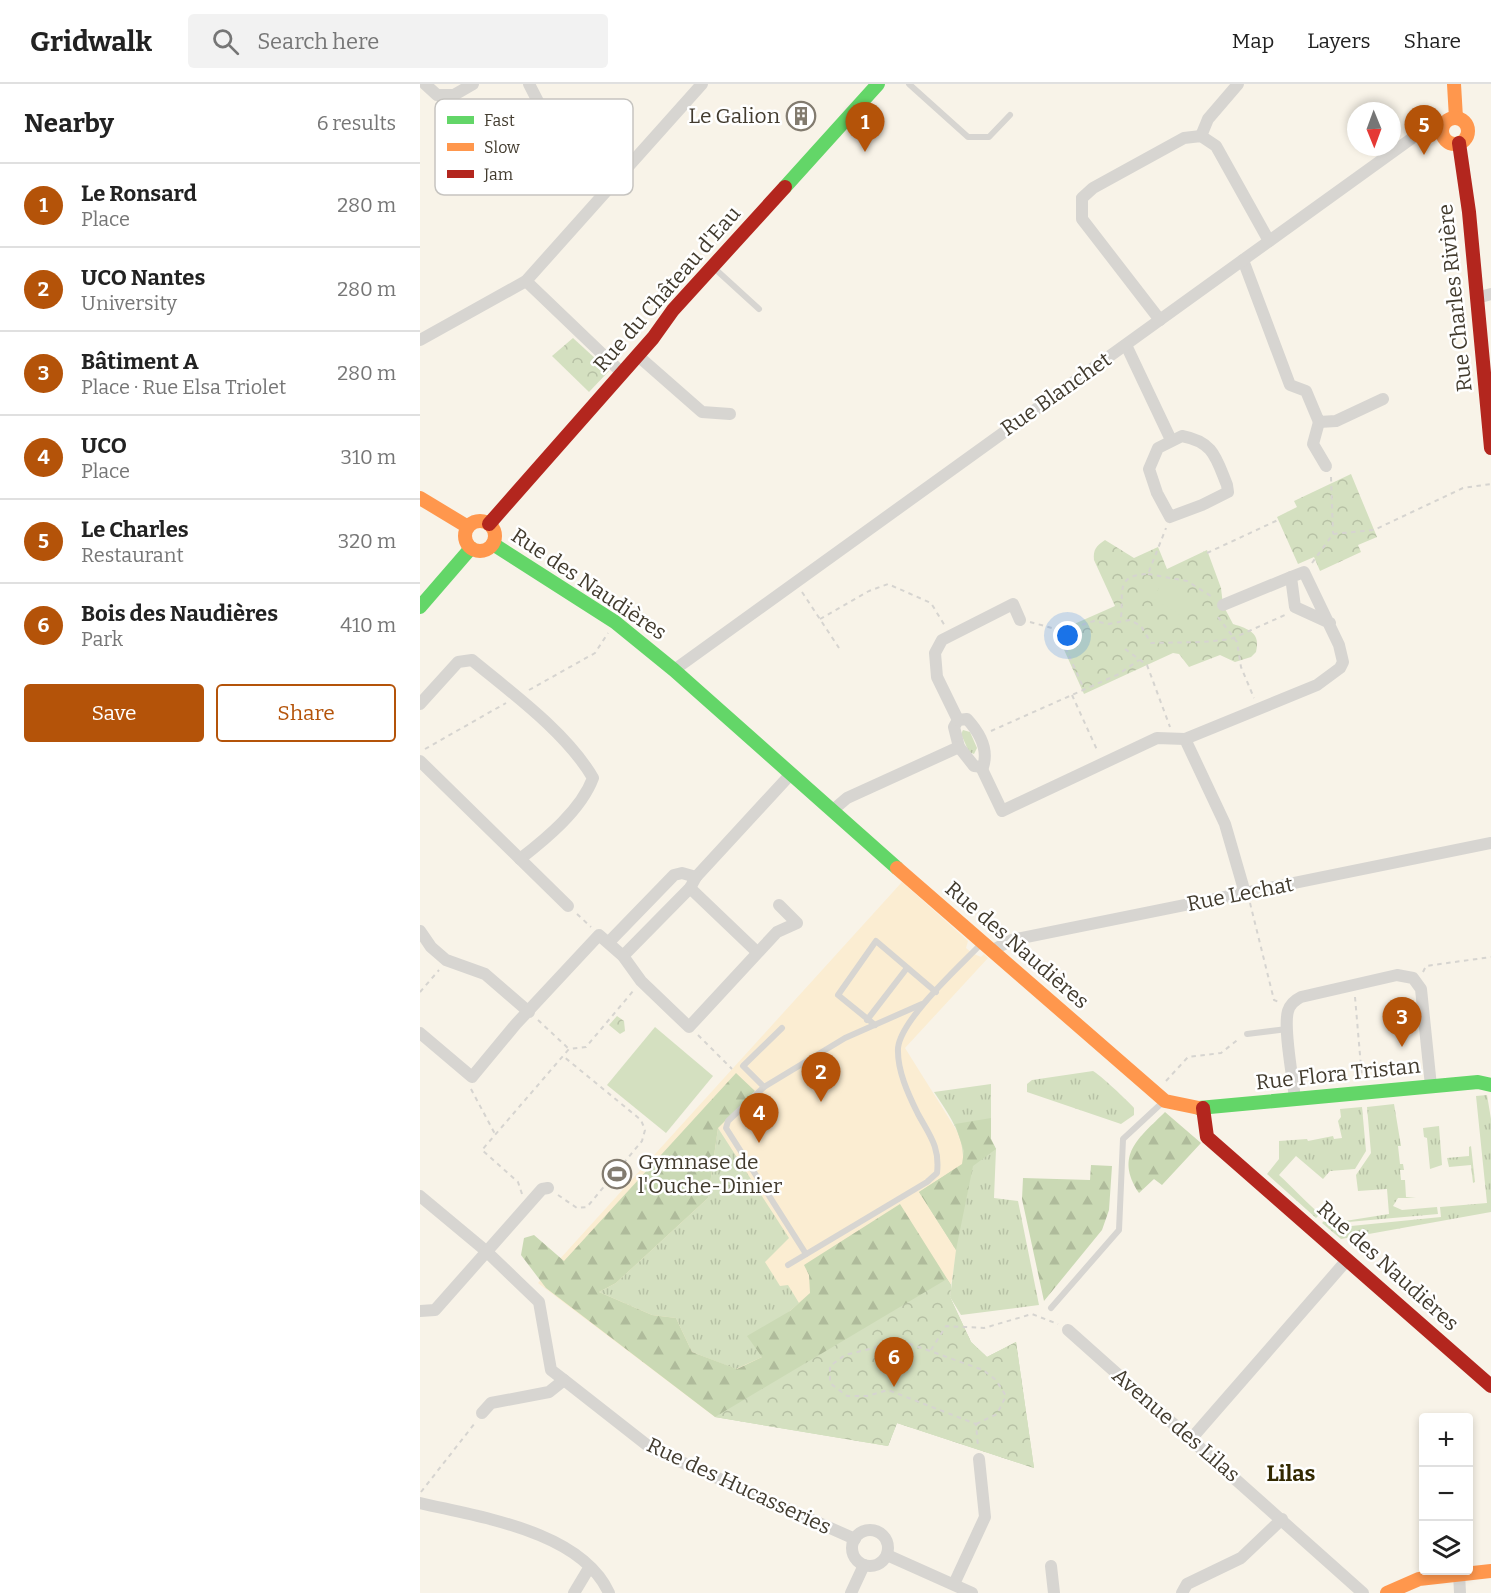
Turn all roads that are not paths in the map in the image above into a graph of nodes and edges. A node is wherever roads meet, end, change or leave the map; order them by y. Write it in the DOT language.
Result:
graph roads {
  1 [pos="424,84"];
  2 [pos="474,84"];
  3 [pos="529,84"];
  4 [pos="702,84"];
  5 [pos="878,84"];
  6 [pos="909,84"];
  7 [pos="1238,84"];
  8 [pos="1454,84"];
  9 [pos="537,99"];
  10 [pos="1010,115"];
  11 [pos="1456,118"];
  12 [pos="1442,131"];
  13 [pos="1201,136"];
  14 [pos="1459,144"];
  15 [pos="633,161"];
  16 [pos="602,195"];
  17 [pos="1269,241"];
  18 [pos="1243,260"];
  19 [pos="713,266"];
  20 [pos="526,281"];
  21 [pos="1484,296"];
  22 [pos="759,309"];
  23 [pos="1160,320"];
  24 [pos="420,340"];
  25 [pos="1126,345"];
  26 [pos="637,355"];
  27 [pos="621,372"];
  28 [pos="1383,399"];
  29 [pos="730,414"];
  30 [pos="1319,422"];
  31 [pos="1171,440"];
  32 [pos="1491,448"];
  33 [pos="1326,466"];
  34 [pos="420,498"];
  35 [pos="489,524"];
  36 [pos="468,527"];
  37 [pos="493,544"];
  38 [pos="471,548"];
  39 [pos="1291,577"];
  40 [pos="1223,606"];
  41 [pos="420,607"];
  42 [pos="1020,620"];
  43 [pos="1330,623"];
  44 [pos="674,670"];
  45 [pos="420,704"];
  46 [pos="958,720"];
  47 [pos="1179,739"];
  48 [pos="959,747"];
  49 [pos="420,761"];
  50 [pos="981,767"];
  51 [pos="790,775"];
  52 [pos="833,810"];
  53 [pos="1491,843"];
  54 [pos="520,859"];
  55 [pos="693,882"];
  56 [pos="1246,893"];
  57 [pos="779,905"];
  58 [pos="568,906"];
  59 [pos="420,931"];
  60 [pos="604,939"];
  61 [pos="986,947"];
  62 [pos="758,952"];
  63 [pos="623,956"];
  64 [pos="908,968"];
  65 [pos="936,992"];
  66 [pos="923,1004"];
  67 [pos="529,1012"];
  68 [pos="867,1020"];
  69 [pos="875,1025"];
  70 [pos="782,1028"];
  71 [pos="1288,1029"];
  72 [pos="420,1032"];
  73 [pos="1247,1034"];
  74 [pos="1487,1082"];
  75 [pos="1431,1086"];
  76 [pos="764,1087"];
  77 [pos="1295,1099"];
  78 [pos="1165,1101"];
  79 [pos="1203,1108"];
  80 [pos="548,1188"];
  81 [pos="420,1196"];
  82 [pos="486,1251"];
  83 [pos="806,1254"];
  84 [pos="1347,1260"];
  85 [pos="788,1265"];
  86 [pos="1051,1308"];
  87 [pos="420,1311"];
  88 [pos="1068,1330"];
  89 [pos="564,1380"];
  90 [pos="1491,1386"];
  91 [pos="482,1413"];
  92 [pos="1191,1439"];
  93 [pos="979,1459"];
  94 [pos="420,1503"];
  95 [pos="1282,1519"];
  96 [pos="855,1539"];
  97 [pos="887,1555"];
  98 [pos="864,1565"];
  99 [pos="1051,1566"];
  100 [pos="589,1568"];
  101 [pos="1491,1571"];
  102 [pos="1473,1572"];
  103 [pos="1446,1575"];
  104 [pos="1459,1575"];
  105 [pos="954,1584"];
  106 [pos="574,1593"];
  107 [pos="609,1593"];
  108 [pos="851,1593"];
  109 [pos="972,1593"];
  110 [pos="1054,1593"];
  111 [pos="1182,1593"];
  112 [pos="1364,1593"];
  113 [pos="1387,1593"];
  114 [pos="1461,1593"];
  1 -- 2 [label="street"];
  3 -- 9 [label="street"];
  4 -- 15 [label="street"];
  5 -- 19 [label="street, Rue du Château d'Eau"];
  6 -- 10 [label="lane"];
  7 -- 13 [label="street"];
  8 -- 11 [label="street, Rue Charles Rivière"];
  11 -- 12 [label="street"];
  11 -- 14 [label="street, Rue Charles Rivière"];
  12 -- 14 [label="street"];
  12 -- 17 [label="street, Rue Blanchet"];
  13 -- 17 [label="street"];
  13 -- 23 [label="street"];
  14 -- 21 [label="street, Rue Charles Rivière"];
  16 -- 20 [label="street"];
  17 -- 18 [label="street, Rue Blanchet"];
  18 -- 23 [label="street, Rue Blanchet"];
  18 -- 30 [label="street"];
  19 -- 22 [label="lane"];
  19 -- 26 [label="street, Rue du Château d'Eau"];
  20 -- 24 [label="street"];
  20 -- 27 [label="street"];
  21 -- 32 [label="street, Rue Charles Rivière"];
  23 -- 25 [label="street, Rue Blanchet"];
  25 -- 31 [label="street"];
  25 -- 44 [label="street, Rue Blanchet"];
  26 -- 27 [label="street, Rue du Château d'Eau"];
  26 -- 29 [label="street"];
  27 -- 35 [label="street, Rue du Château d'Eau"];
  28 -- 30 [label="street"];
  30 -- 33 [label="street"];
  31 -- 31 [label="street"];
  34 -- 36 [label="street"];
  35 -- 36 [label="street"];
  35 -- 37 [label="street"];
  36 -- 38 [label="street"];
  37 -- 38 [label="street"];
  37 -- 44 [label="street, Rue des Naudières"];
  38 -- 41 [label="street"];
  39 -- 40 [label="street"];
  39 -- 43 [label="street"];
  39 -- 43 [label="street"];
  42 -- 46 [label="street"];
  43 -- 47 [label="street"];
  44 -- 51 [label="street, Rue des Naudières"];
  45 -- 54 [label="street"];
  46 -- 48 [label="street"];
  46 -- 50 [label="street"];
  47 -- 50 [label="street"];
  47 -- 56 [label="street"];
  48 -- 50 [label="street"];
  48 -- 52 [label="street"];
  49 -- 54 [label="street"];
  51 -- 52 [label="street, Rue des Naudières"];
  51 -- 55 [label="street"];
  52 -- 61 [label="street, Rue des Naudières"];
  53 -- 56 [label="street, Rue Lechat"];
  54 -- 58 [label="street"];
  55 -- 60 [label="street"];
  55 -- 62 [label="street"];
  55 -- 63 [label="street"];
  56 -- 61 [label="street, Rue Lechat"];
  57 -- 62 [label="street"];
  59 -- 67 [label="street"];
  60 -- 63 [label="street"];
  60 -- 67 [label="street"];
  61 -- 65 [label="lane"];
  61 -- 78 [label="street, Rue des Naudières"];
  62 -- 63 [label="street"];
  64 -- 65 [label="lane"];
  64 -- 68 [label="lane"];
  64 -- 68 [label="lane"];
  65 -- 66 [label="lane"];
  66 -- 69 [label="lane"];
  66 -- 83 [label="lane"];
  67 -- 72 [label="street"];
  68 -- 69 [label="lane"];
  69 -- 76 [label="lane"];
  70 -- 76 [label="lane"];
  71 -- 73 [label="lane"];
  71 -- 75 [label="street"];
  71 -- 77 [label="street"];
  74 -- 75 [label="street, Rue Flora Tristan"];
  75 -- 77 [label="street, Rue Flora Tristan"];
  76 -- 83 [label="lane"];
  77 -- 79 [label="street, Rue Flora Tristan"];
  78 -- 79 [label="street, Rue des Naudières"];
  78 -- 86 [label="lane"];
  79 -- 84 [label="street, Rue des Naudières"];
  80 -- 82 [label="street"];
  81 -- 82 [label="street, Rue des Hucasseries"];
  82 -- 87 [label="street"];
  82 -- 89 [label="street, Rue des Hucasseries"];
  83 -- 85 [label="lane"];
  84 -- 90 [label="street, Rue des Naudières"];
  84 -- 92 [label="street"];
  88 -- 92 [label="street, Avenue des Lilas"];
  89 -- 91 [label="street"];
  89 -- 96 [label="street, Rue des Hucasseries"];
  92 -- 95 [label="street, Avenue des Lilas"];
  93 -- 105 [label="street"];
  94 -- 100 [label="street"];
  95 -- 111 [label="street"];
  95 -- 112 [label="street, Avenue des Lilas"];
  96 -- 97 [label="street"];
  96 -- 98 [label="street"];
  97 -- 98 [label="street"];
  97 -- 105 [label="street"];
  98 -- 108 [label="street"];
  99 -- 110 [label="street"];
  100 -- 106 [label="street"];
  100 -- 107 [label="street"];
  101 -- 102 [label="street"];
  103 -- 113 [label="street"];
  104 -- 114 [label="street"];
  105 -- 109 [label="street"];
}
